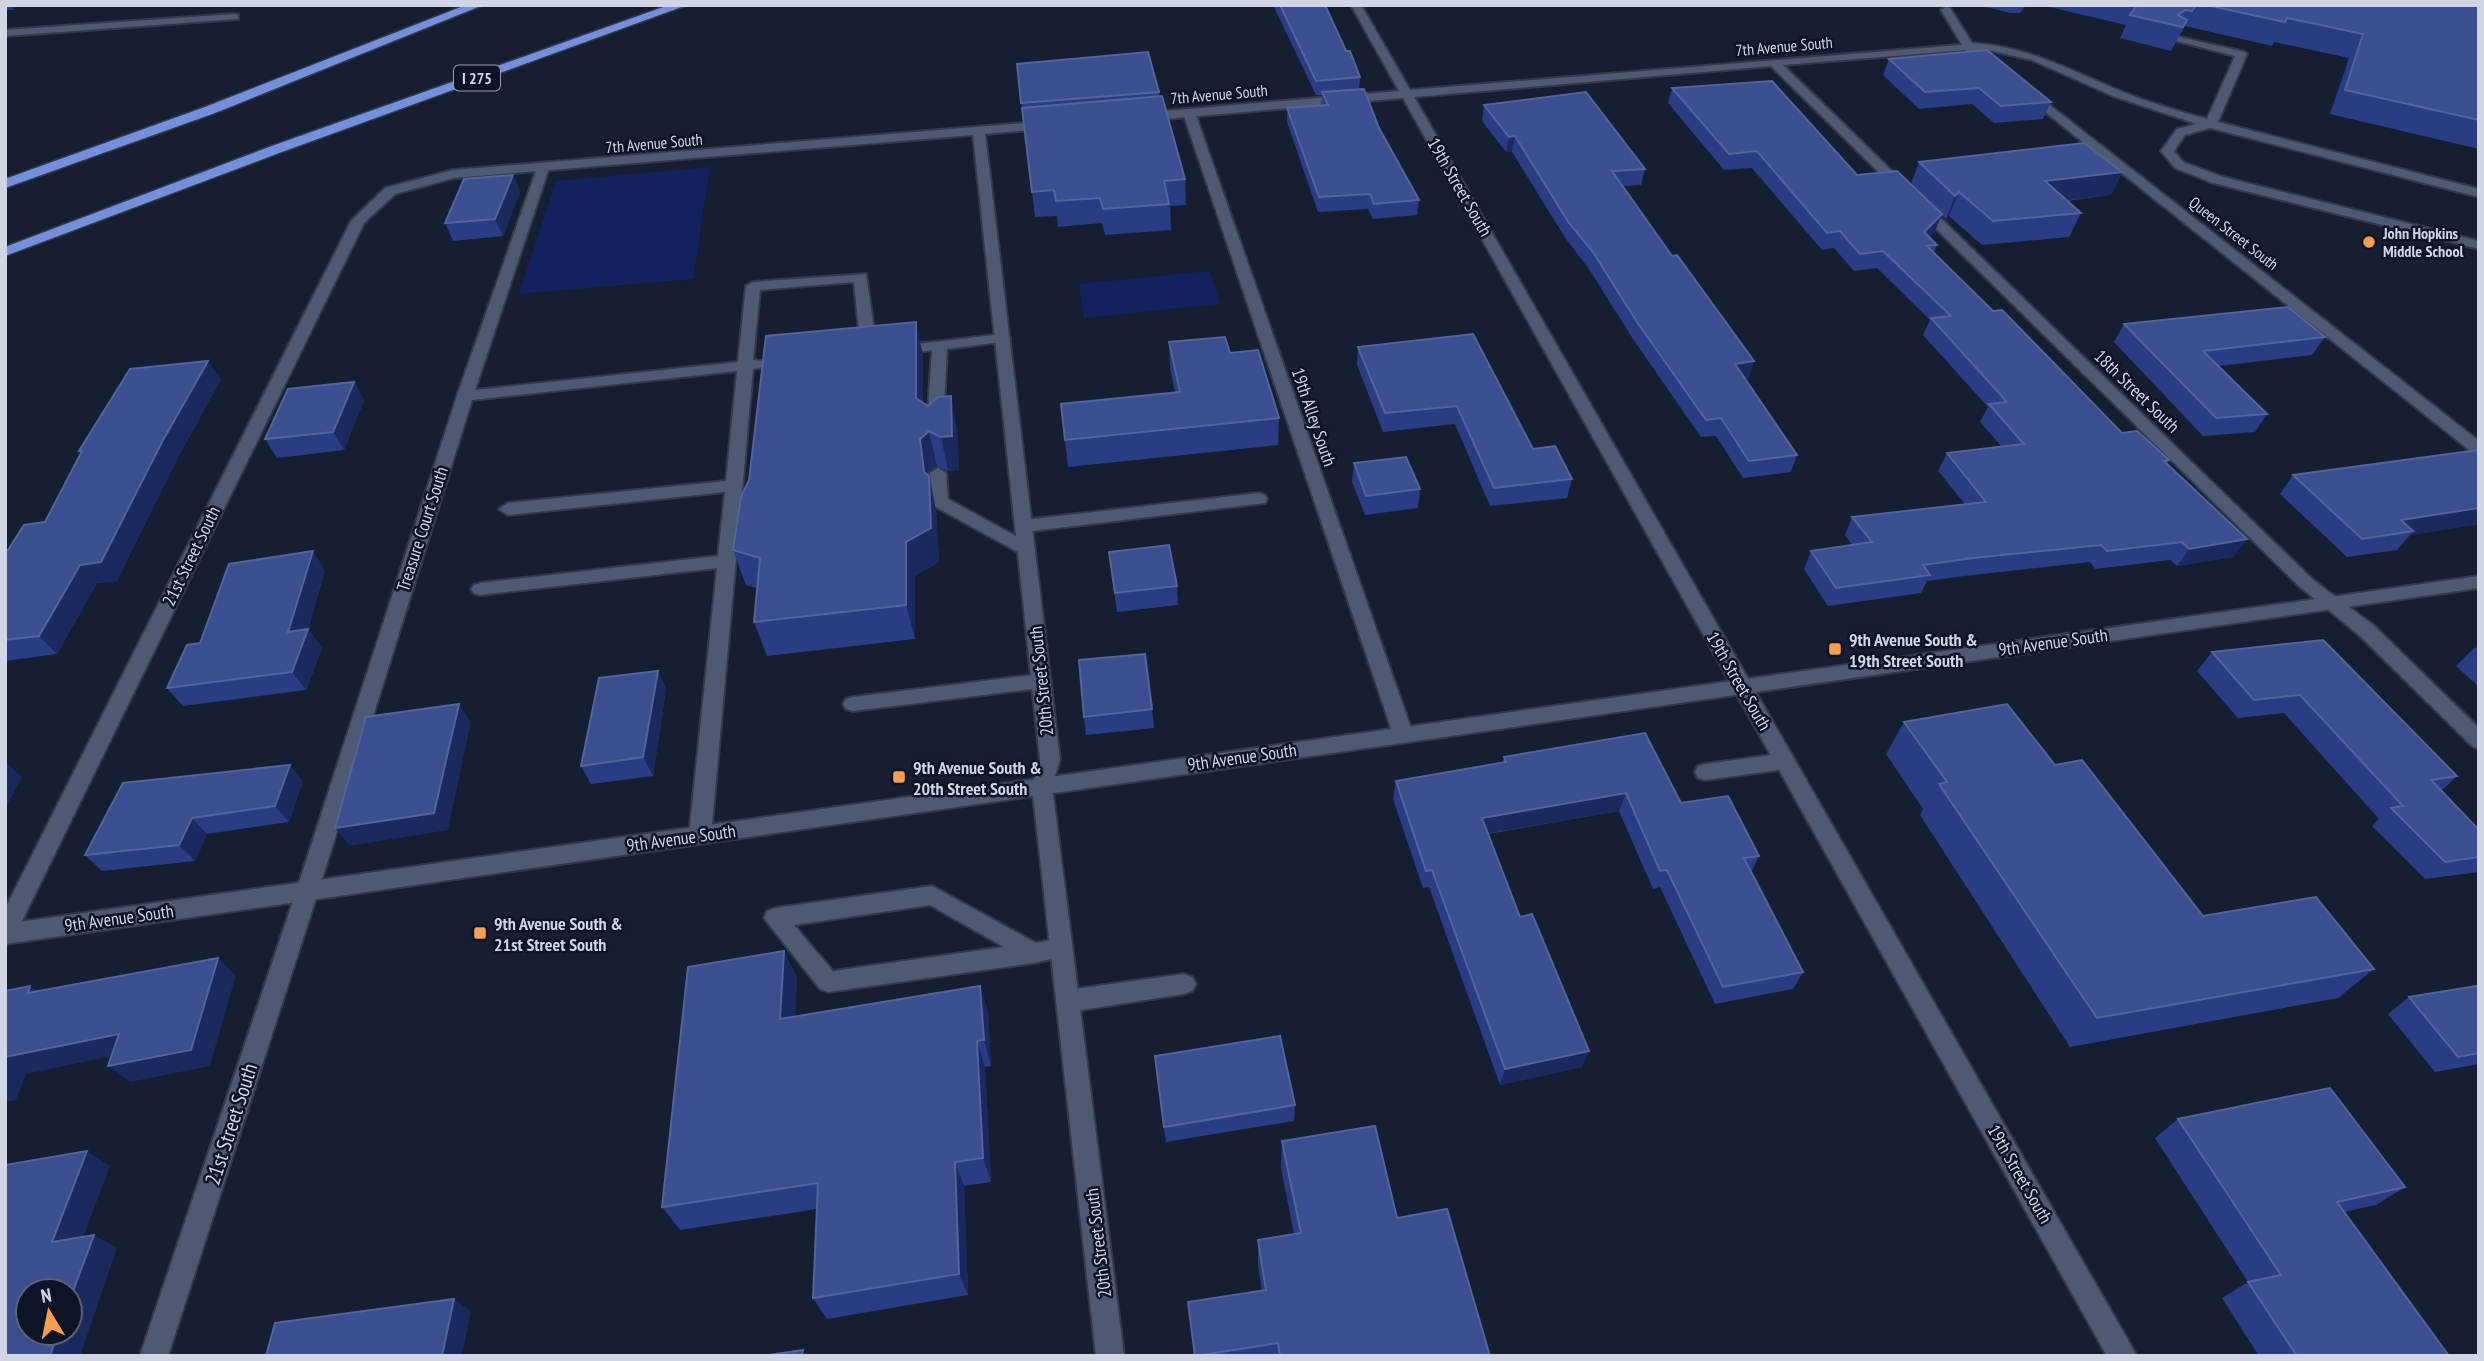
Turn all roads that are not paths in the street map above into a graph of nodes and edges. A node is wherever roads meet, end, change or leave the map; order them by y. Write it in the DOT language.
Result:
graph roads {
  1 [pos="458,5"];
  2 [pos="477,5"];
  3 [pos="681,5"];
  4 [pos="701,5"];
  5 [pos="1356,5"];
  6 [pos="1946,10"];
  7 [pos="234,17"];
  8 [pos="5,33"];
  9 [pos="2175,39"];
  10 [pos="1968,46"];
  11 [pos="1773,62"];
  12 [pos="2001,71"];
  13 [pos="2023,89"];
  14 [pos="1408,95"];
  15 [pos="210,110"];
  16 [pos="1189,113"];
  17 [pos="1123,118"];
  18 [pos="1056,124"];
  19 [pos="2211,124"];
  20 [pos="979,131"];
  21 [pos="274,150"];
  22 [pos="543,168"];
  23 [pos="5,184"];
  24 [pos="390,191"];
  25 [pos="2479,193"];
  26 [pos="2479,245"];
  27 [pos="5,252"];
  28 [pos="1003,338"];
  29 [pos="940,345"];
  30 [pos="774,363"];
  31 [pos="746,366"];
  32 [pos="465,396"];
  33 [pos="934,433"];
  34 [pos="2479,449"];
  35 [pos="938,473"];
  36 [pos="734,486"];
  37 [pos="1259,499"];
  38 [pos="508,509"];
  39 [pos="1024,526"];
  40 [pos="1026,549"];
  41 [pos="727,561"];
  42 [pos="2479,582"];
  43 [pos="480,589"];
  44 [pos="2330,604"];
  45 [pos="1041,681"];
  46 [pos="1742,685"];
  47 [pos="853,704"];
  48 [pos="1403,734"];
  49 [pos="2479,741"];
  50 [pos="1785,761"];
  51 [pos="1705,772"];
  52 [pos="1042,786"];
  53 [pos="699,835"];
  54 [pos="307,892"];
  55 [pos="5,933"];
  56 [pos="1061,948"];
  57 [pos="1034,953"];
  58 [pos="1184,984"];
  59 [pos="1068,1001"];
  60 [pos="155,1356"];
  61 [pos="1110,1356"];
  62 [pos="2123,1356"];
  1 -- 15 [label="highway"];
  2 -- 15 [label="highway"];
  3 -- 21 [label="highway, I 275"];
  4 -- 21 [label="highway"];
  5 -- 14 [label="street, 19th Street South"];
  6 -- 10 [label="street"];
  7 -- 8 [label="street"];
  9 -- 19 [label="street"];
  10 -- 11 [label="street, 7th Avenue South"];
  10 -- 12 [label="street"];
  10 -- 19 [label="street, 7th Avenue South"];
  11 -- 14 [label="street, 7th Avenue South"];
  11 -- 44 [label="street, 18th Street South"];
  13 -- 34 [label="street, Queen Street South"];
  14 -- 16 [label="street, 7th Avenue South"];
  14 -- 46 [label="street, 19th Street South"];
  15 -- 23 [label="highway"];
  16 -- 17 [label="street, 7th Avenue South"];
  16 -- 48 [label="street, 19th Alley South"];
  18 -- 20 [label="street, 7th Avenue South"];
  19 -- 25 [label="street, 7th Avenue South"];
  19 -- 26 [label="street"];
  20 -- 22 [label="street, 7th Avenue South"];
  20 -- 28 [label="street, 20th Street South"];
  21 -- 27 [label="highway, I 275"];
  22 -- 24 [label="street, 7th Avenue South"];
  22 -- 32 [label="street, Treasure Court South"];
  24 -- 55 [label="street, 21st Street South"];
  28 -- 29 [label="street"];
  28 -- 39 [label="street, 20th Street South"];
  29 -- 31 [label="street"];
  29 -- 33 [label="street"];
  30 -- 31 [label="street"];
  31 -- 32 [label="street"];
  31 -- 36 [label="street"];
  32 -- 54 [label="street, Treasure Court South"];
  35 -- 40 [label="street"];
  36 -- 38 [label="street"];
  36 -- 41 [label="street"];
  37 -- 39 [label="street"];
  39 -- 40 [label="street, 20th Street South"];
  40 -- 45 [label="street, 20th Street South"];
  41 -- 43 [label="street"];
  41 -- 53 [label="street"];
  42 -- 44 [label="street, 9th Avenue South"];
  44 -- 46 [label="street, 9th Avenue South"];
  44 -- 49 [label="street, 18th Street South"];
  45 -- 47 [label="street"];
  45 -- 52 [label="street, 20th Street South"];
  46 -- 48 [label="street, 9th Avenue South"];
  46 -- 50 [label="street, 19th Street South"];
  48 -- 52 [label="street, 9th Avenue South"];
  50 -- 51 [label="street"];
  50 -- 62 [label="street, 19th Street South"];
  52 -- 53 [label="street, 9th Avenue South"];
  52 -- 56 [label="street, 20th Street South"];
  53 -- 54 [label="street, 9th Avenue South"];
  54 -- 55 [label="street, 9th Avenue South"];
  54 -- 60 [label="street, 21st Street South"];
  56 -- 57 [label="street"];
  56 -- 59 [label="street, 20th Street South"];
  57 -- 57 [label="street"];
  58 -- 59 [label="street"];
  59 -- 61 [label="street, 20th Street South"];
}
